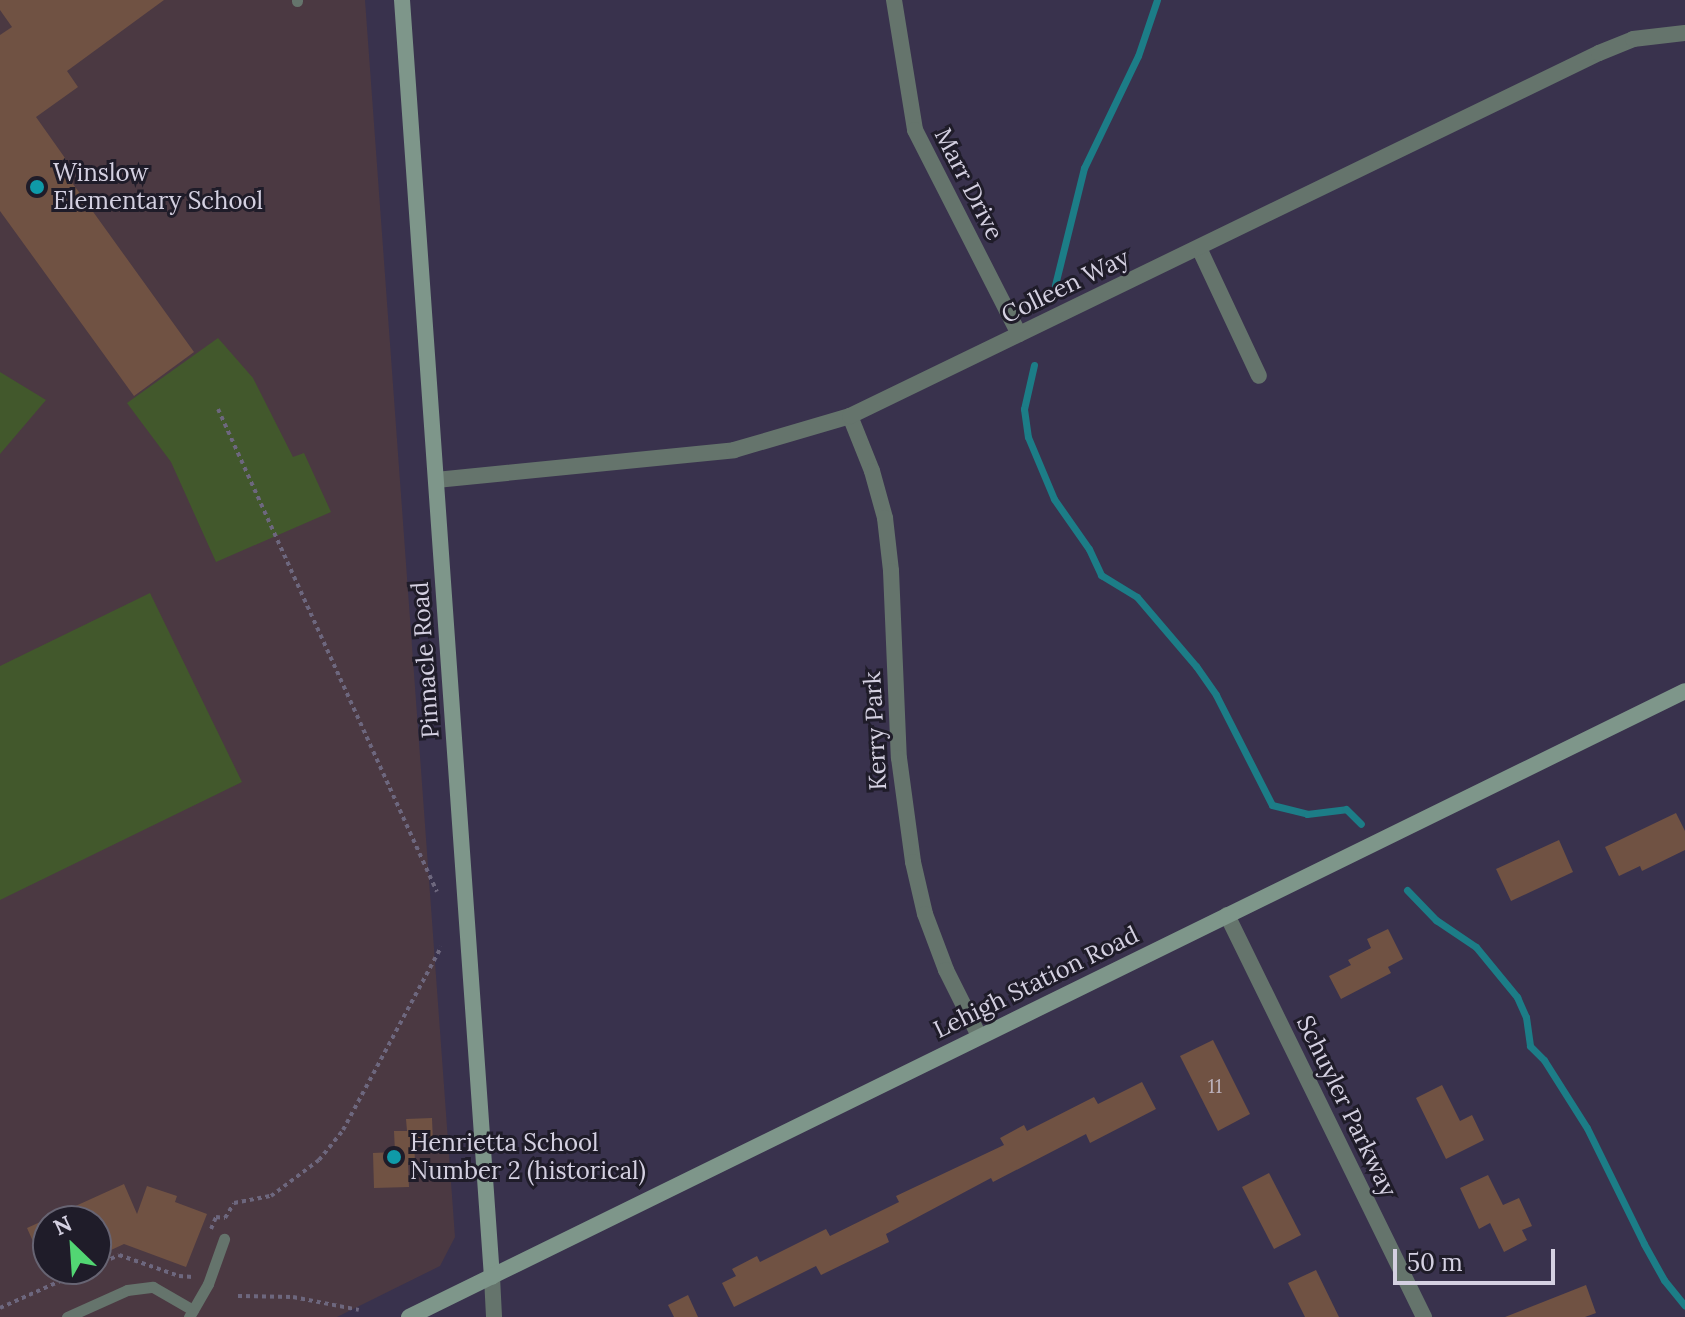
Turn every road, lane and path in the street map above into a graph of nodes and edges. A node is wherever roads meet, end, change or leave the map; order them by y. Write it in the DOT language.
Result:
graph roads {
  1 [pos="402,0"];
  2 [pos="894,0"];
  3 [pos="1685,33"];
  4 [pos="1199,248"];
  5 [pos="1019,334"];
  6 [pos="1259,376"];
  7 [pos="218,409"];
  8 [pos="850,416"];
  9 [pos="436,480"];
  10 [pos="1685,691"];
  11 [pos="437,892"];
  12 [pos="1227,915"];
  13 [pos="441,947"];
  14 [pos="979,1036"];
  15 [pos="224,1239"];
  16 [pos="206,1242"];
  17 [pos="112,1258"];
  18 [pos="196,1267"];
  19 [pos="492,1277"];
  20 [pos="51,1285"];
  21 [pos="238,1296"];
  22 [pos="0,1308"];
  23 [pos="359,1310"];
  24 [pos="191,1314"];
  25 [pos="67,1317"];
  26 [pos="409,1317"];
  27 [pos="494,1317"];
  28 [pos="1424,1317"];
  1 -- 9 [label="main road, Pinnacle Road"];
  2 -- 5 [label="street, Marr Drive"];
  3 -- 4 [label="street, Colleen Way"];
  4 -- 5 [label="street, Colleen Way"];
  4 -- 6 [label="street"];
  5 -- 8 [label="street, Colleen Way"];
  7 -- 11 [label="path"];
  8 -- 9 [label="street, Colleen Way"];
  8 -- 14 [label="street, Kerry Park"];
  9 -- 19 [label="main road, Pinnacle Road"];
  10 -- 12 [label="main road, Lehigh Station Road"];
  12 -- 14 [label="main road, Lehigh Station Road"];
  12 -- 28 [label="street, Schuyler Parkway"];
  13 -- 16 [label="path"];
  14 -- 19 [label="main road, Lehigh Station Road"];
  15 -- 24 [label="lane"];
  17 -- 18 [label="path"];
  19 -- 26 [label="main road, Lehigh Station Road"];
  19 -- 27 [label="street, Pinnacle Road"];
  20 -- 22 [label="path"];
  21 -- 23 [label="path"];
  24 -- 25 [label="lane"];
}
